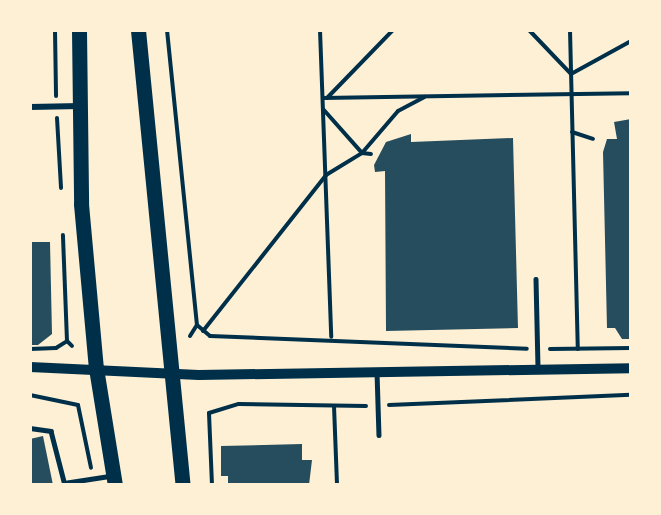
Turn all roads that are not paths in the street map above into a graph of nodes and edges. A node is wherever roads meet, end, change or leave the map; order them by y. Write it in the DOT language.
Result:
graph roads {
  1 [pos="79,30"];
  2 [pos="138,30"];
  3 [pos="82,105"];
  4 [pos="30,107"];
  5 [pos="536,279"];
  6 [pos="30,367"];
  7 [pos="96,368"];
  8 [pos="631,368"];
  9 [pos="538,369"];
  10 [pos="377,372"];
  11 [pos="172,374"];
  12 [pos="30,428"];
  13 [pos="379,435"];
  14 [pos="114,480"];
  15 [pos="65,484"];
  16 [pos="183,485"];
  1 -- 3 [label="main road"];
  2 -- 11 [label="main road"];
  3 -- 4 [label="street"];
  3 -- 7 [label="main road"];
  5 -- 9 [label="lane"];
  6 -- 7 [label="street"];
  7 -- 11 [label="street"];
  7 -- 14 [label="main road"];
  8 -- 9 [label="street"];
  9 -- 10 [label="street"];
  10 -- 11 [label="street"];
  10 -- 13 [label="lane"];
  11 -- 16 [label="main road"];
  12 -- 15 [label="lane"];
  14 -- 15 [label="lane"];
}
